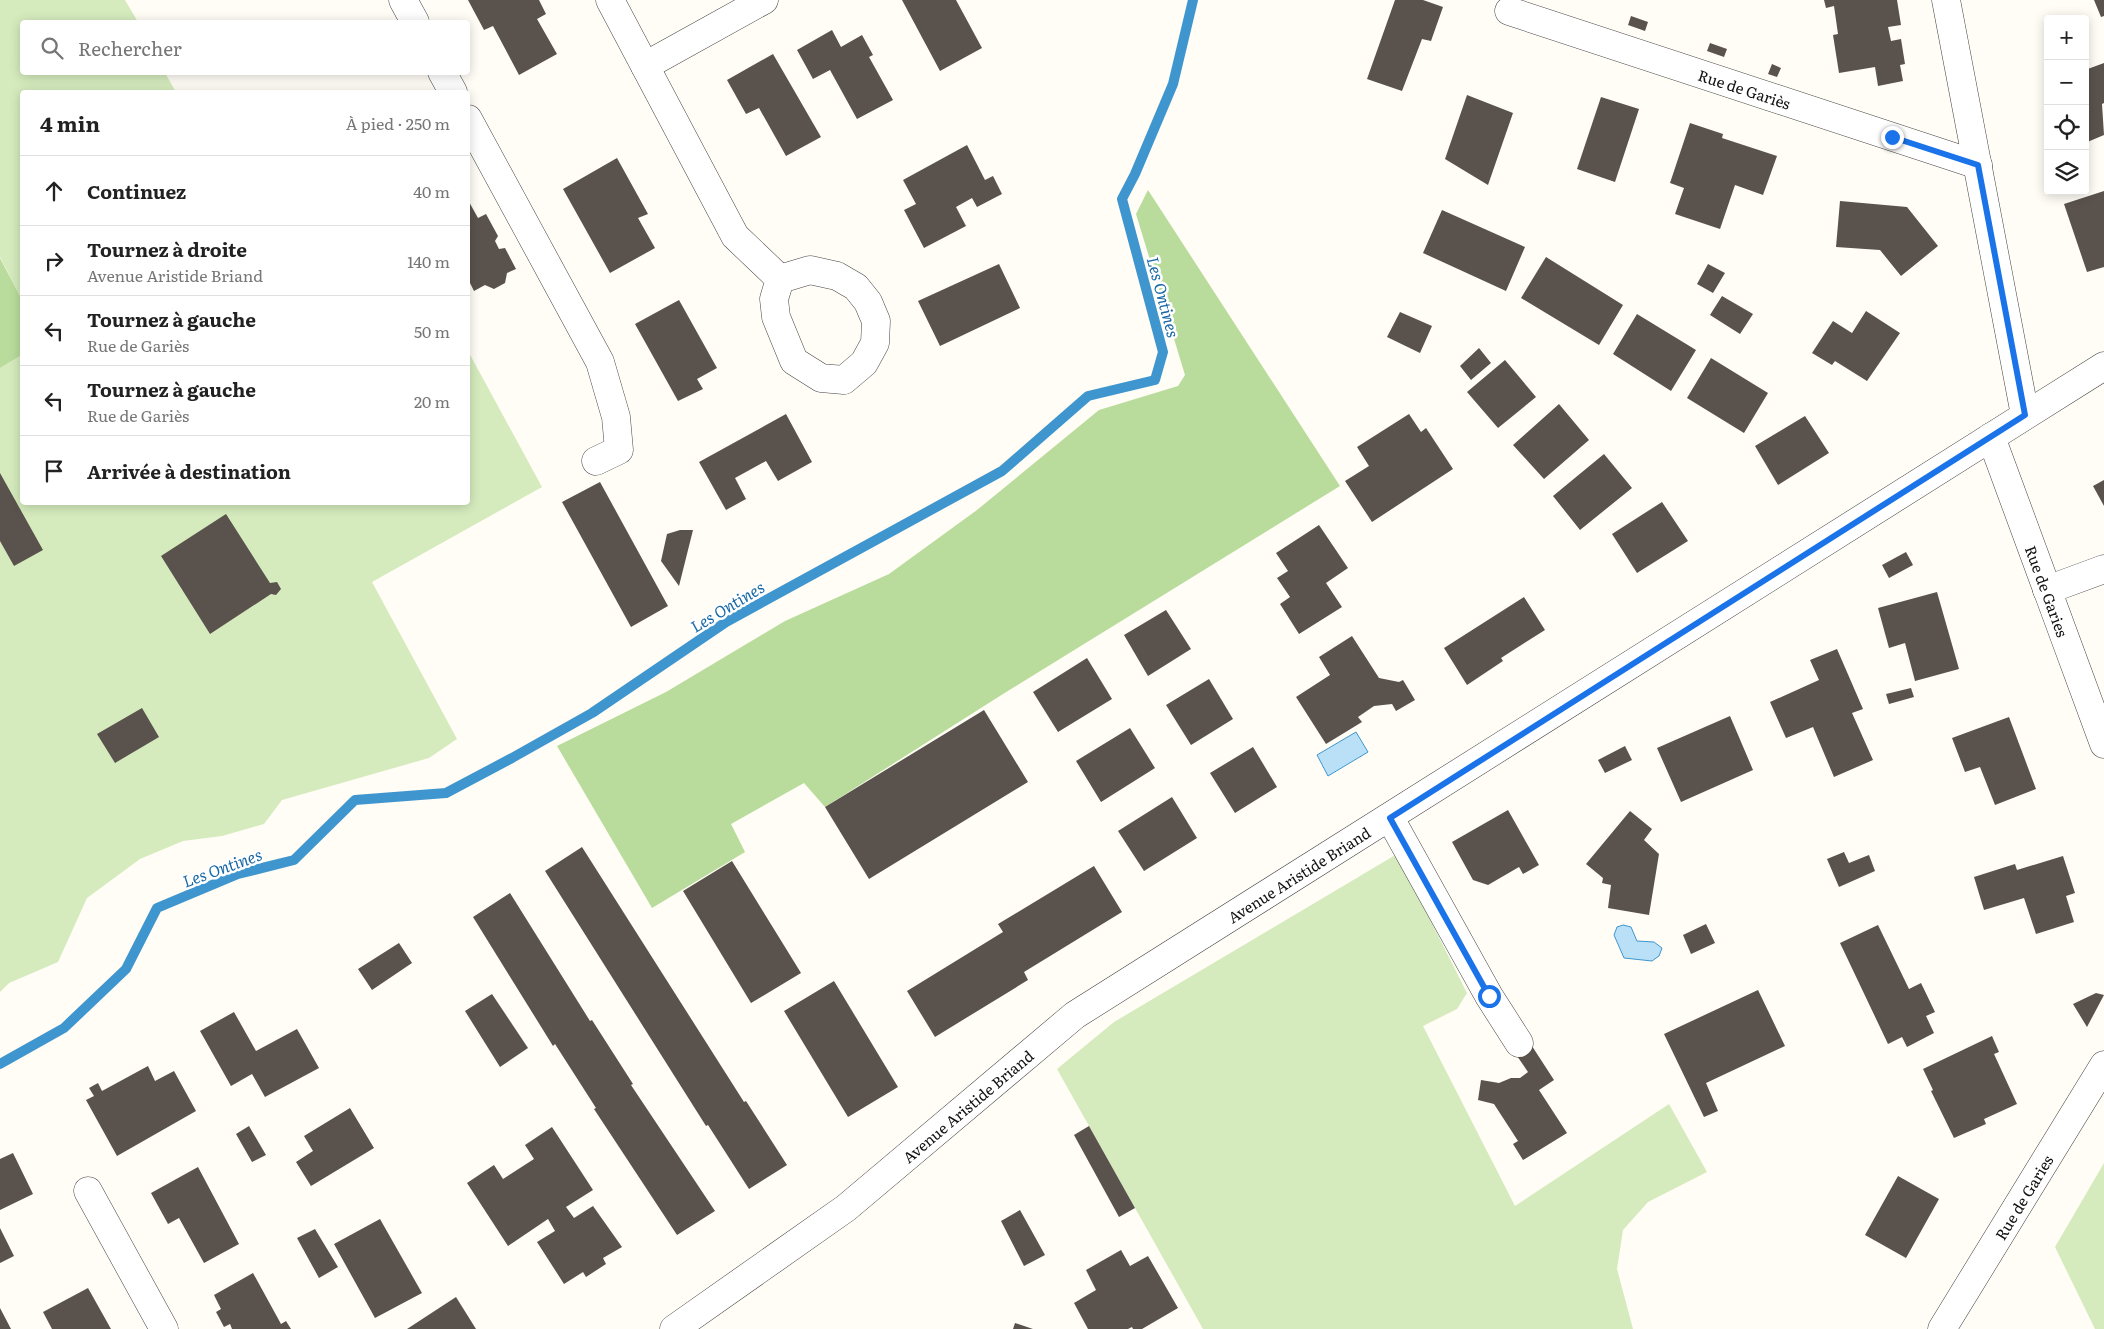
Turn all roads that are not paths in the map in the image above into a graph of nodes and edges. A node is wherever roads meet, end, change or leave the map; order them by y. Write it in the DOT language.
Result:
graph roads {
  1 [pos="403,0"];
  2 [pos="610,0"];
  3 [pos="764,0"];
  4 [pos="1946,0"];
  5 [pos="1509,11"];
  6 [pos="414,20"];
  7 [pos="645,66"];
  8 [pos="444,75"];
  9 [pos="452,90"];
  10 [pos="470,123"];
  11 [pos="1978,165"];
  12 [pos="780,279"];
  13 [pos="2104,366"];
  14 [pos="2025,415"];
  15 [pos="1991,437"];
  16 [pos="596,462"];
  17 [pos="2104,569"];
  18 [pos="2047,590"];
  19 [pos="2104,744"];
  20 [pos="1390,818"];
  21 [pos="1519,1043"];
  22 [pos="2104,1065"];
  23 [pos="88,1191"];
  24 [pos="164,1329"];
  25 [pos="674,1329"];
  26 [pos="1942,1329"];
  1 -- 6 [label="street"];
  2 -- 7 [label="street"];
  3 -- 7 [label="street"];
  4 -- 11 [label="street"];
  5 -- 11 [label="street, Rue de Gariès"];
  7 -- 12 [label="street"];
  8 -- 9 [label="street"];
  10 -- 16 [label="street"];
  11 -- 14 [label="street"];
  13 -- 14 [label="street, Avenue Aristide Briand"];
  14 -- 15 [label="street, Avenue Aristide Briand"];
  15 -- 18 [label="street, Rue de Garies"];
  15 -- 20 [label="street, Avenue Aristide Briand"];
  17 -- 18 [label="street"];
  18 -- 19 [label="street, Rue de Garies"];
  20 -- 21 [label="street"];
  20 -- 25 [label="street, Avenue Aristide Briand"];
  22 -- 26 [label="street, Rue de Garies"];
  23 -- 24 [label="street"];
}
